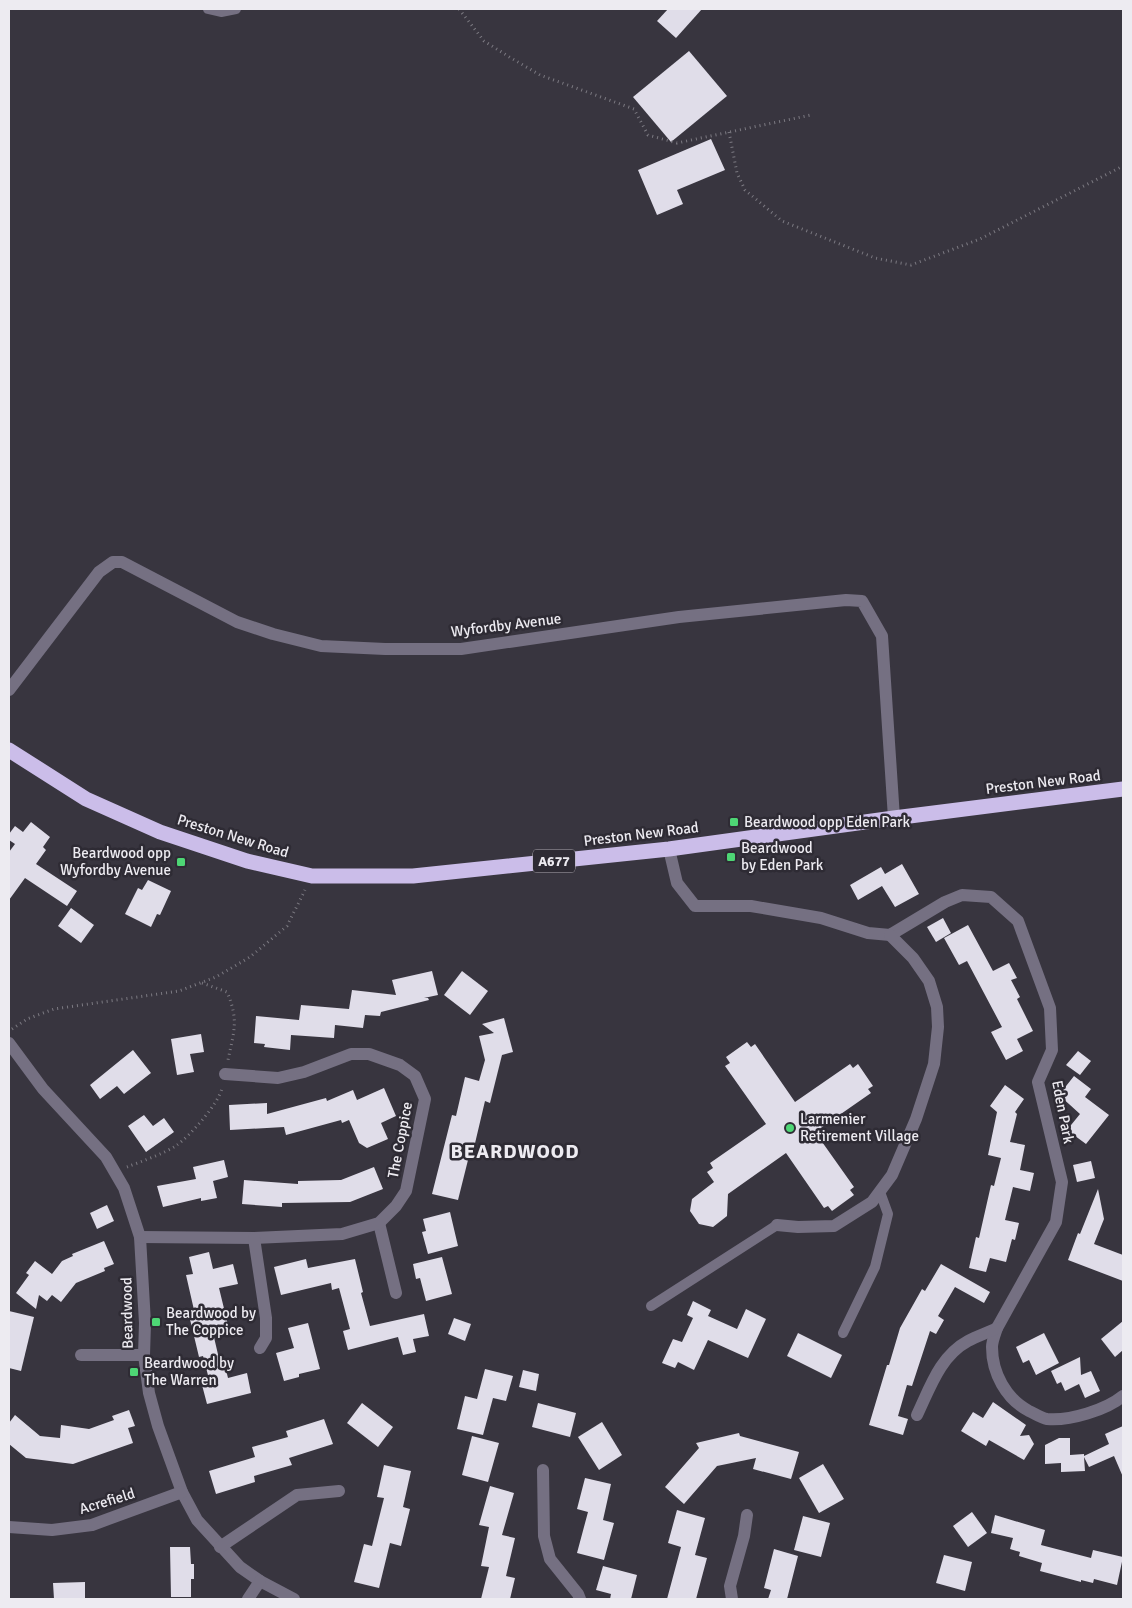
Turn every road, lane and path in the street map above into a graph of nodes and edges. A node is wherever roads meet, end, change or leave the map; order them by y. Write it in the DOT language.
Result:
graph roads {
  1 [pos="208,9"];
  2 [pos="236,9"];
  3 [pos="459,9"];
  4 [pos="811,115"];
  5 [pos="730,132"];
  6 [pos="1123,166"];
  7 [pos="9,690"];
  8 [pos="9,750"];
  9 [pos="1123,789"];
  10 [pos="894,818"];
  11 [pos="669,849"];
  12 [pos="312,876"];
  13 [pos="890,935"];
  14 [pos="202,983"];
  15 [pos="9,1032"];
  16 [pos="9,1043"];
  17 [pos="225,1074"];
  18 [pos="114,1171"];
  19 [pos="880,1192"];
  20 [pos="379,1222"];
  21 [pos="777,1225"];
  22 [pos="140,1237"];
  23 [pos="254,1238"];
  24 [pos="396,1293"];
  25 [pos="651,1306"];
  26 [pos="997,1328"];
  27 [pos="844,1333"];
  28 [pos="260,1348"];
  29 [pos="81,1355"];
  30 [pos="144,1355"];
  31 [pos="1123,1396"];
  32 [pos="917,1414"];
  33 [pos="543,1470"];
  34 [pos="182,1492"];
  35 [pos="339,1492"];
  36 [pos="748,1515"];
  37 [pos="9,1527"];
  38 [pos="220,1547"];
  39 [pos="260,1581"];
  40 [pos="248,1599"];
  41 [pos="294,1599"];
  42 [pos="580,1599"];
  43 [pos="732,1599"];
  1 -- 2 [label="lane"];
  3 -- 5 [label="path"];
  4 -- 5 [label="path"];
  5 -- 6 [label="path"];
  7 -- 10 [label="street, Wyfordby Avenue"];
  8 -- 12 [label="highway, Preston New Road / A677"];
  9 -- 10 [label="highway, Preston New Road / A677"];
  10 -- 11 [label="highway, Preston New Road / A677"];
  11 -- 12 [label="highway, Preston New Road / A677"];
  11 -- 13 [label="street"];
  12 -- 14 [label="path"];
  13 -- 19 [label="street"];
  13 -- 26 [label="street, Eden Park"];
  14 -- 15 [label="path"];
  14 -- 17 [label="path"];
  16 -- 18 [label="street, Beardwood"];
  17 -- 18 [label="path"];
  17 -- 20 [label="street, The Coppice"];
  18 -- 22 [label="street, Beardwood"];
  19 -- 21 [label="street"];
  19 -- 27 [label="lane"];
  20 -- 23 [label="street, The Coppice"];
  20 -- 24 [label="street"];
  21 -- 25 [label="lane"];
  22 -- 23 [label="street, The Coppice"];
  22 -- 30 [label="street, Beardwood"];
  23 -- 28 [label="street"];
  26 -- 31 [label="street, Eden Park"];
  26 -- 32 [label="street"];
  29 -- 30 [label="street"];
  30 -- 34 [label="street, Beardwood"];
  33 -- 42 [label="street"];
  34 -- 37 [label="street, Acrefield"];
  34 -- 38 [label="street, Beardwood"];
  35 -- 38 [label="street"];
  36 -- 43 [label="street"];
  38 -- 39 [label="street, Beardwood"];
  39 -- 40 [label="street"];
  39 -- 41 [label="street, Beardwood"];
}
